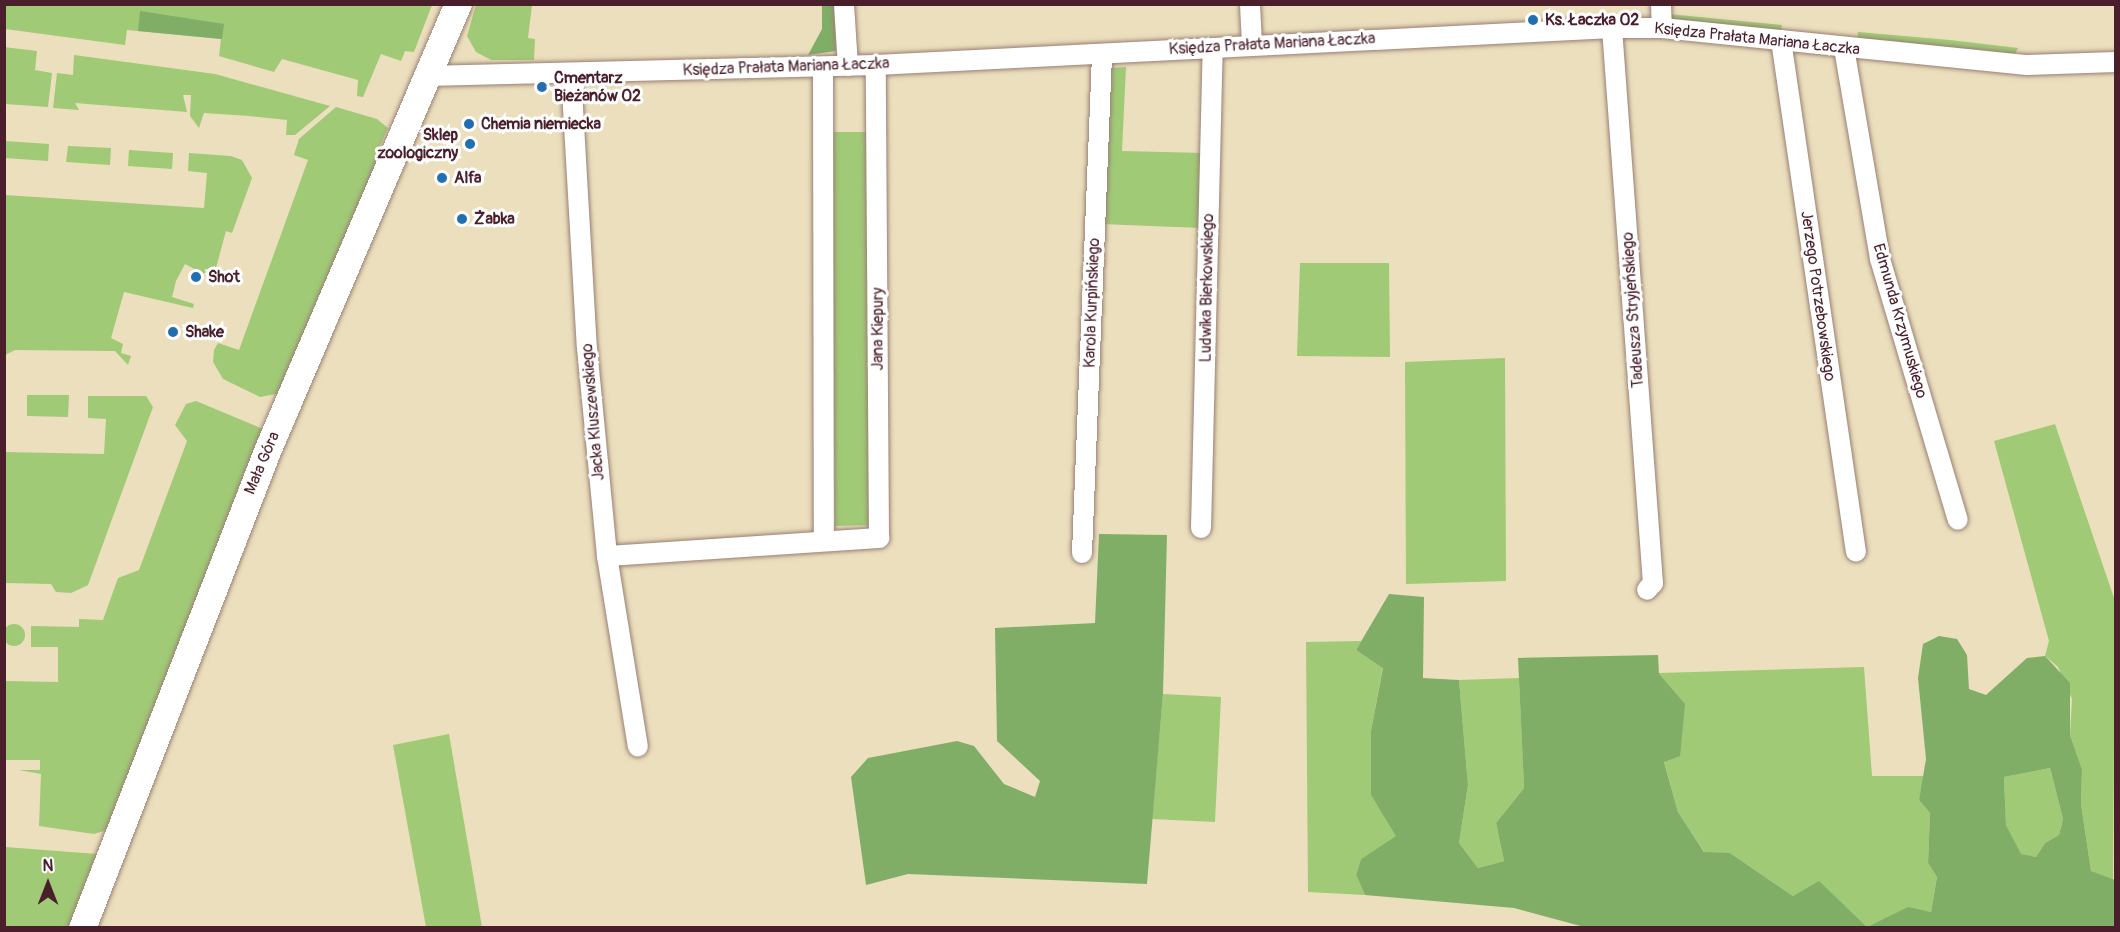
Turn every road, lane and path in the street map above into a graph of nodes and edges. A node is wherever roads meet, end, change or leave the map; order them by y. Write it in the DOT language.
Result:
graph roads {
  1 [pos="458,4"];
  2 [pos="844,4"];
  3 [pos="1250,4"];
  4 [pos="1661,4"];
  5 [pos="1612,28"];
  6 [pos="1662,28"];
  7 [pos="1781,40"];
  8 [pos="1252,45"];
  9 [pos="1213,48"];
  10 [pos="1844,48"];
  11 [pos="1102,54"];
  12 [pos="2115,62"];
  13 [pos="876,65"];
  14 [pos="849,66"];
  15 [pos="823,67"];
  16 [pos="571,73"];
  17 [pos="426,76"];
  18 [pos="1958,520"];
  19 [pos="1201,528"];
  20 [pos="824,540"];
  21 [pos="1856,552"];
  22 [pos="1082,553"];
  23 [pos="607,556"];
  24 [pos="1647,590"];
  25 [pos="638,747"];
  26 [pos="82,927"];
  1 -- 17 [label="street, Mała Góra"];
  2 -- 14 [label="street"];
  3 -- 8 [label="street"];
  4 -- 6 [label="street"];
  5 -- 6 [label="street, Księdza Prałata Mariana Łaczka"];
  5 -- 8 [label="street, Księdza Prałata Mariana Łaczka"];
  5 -- 24 [label="street, Tadeusza Stryjeńskiego"];
  6 -- 7 [label="street, Księdza Prałata Mariana Łaczka"];
  7 -- 10 [label="street, Księdza Prałata Mariana Łaczka"];
  7 -- 21 [label="street, Jerzego Potrzebowskiego"];
  8 -- 9 [label="street, Księdza Prałata Mariana Łaczka"];
  9 -- 11 [label="street, Księdza Prałata Mariana Łaczka"];
  9 -- 19 [label="street, Ludwika Bierkowskiego"];
  10 -- 12 [label="street, Księdza Prałata Mariana Łaczka"];
  10 -- 18 [label="street, Edmunda Krzymuskiego"];
  11 -- 13 [label="street, Księdza Prałata Mariana Łaczka"];
  11 -- 22 [label="street, Karola Kurpińskiego"];
  13 -- 14 [label="street, Księdza Prałata Mariana Łaczka"];
  13 -- 20 [label="street, Jana Kiepury"];
  14 -- 15 [label="street, Księdza Prałata Mariana Łaczka"];
  15 -- 16 [label="street, Księdza Prałata Mariana Łaczka"];
  15 -- 20 [label="street"];
  16 -- 17 [label="street, Księdza Prałata Mariana Łaczka"];
  16 -- 23 [label="street, Jacka Kluszewskiego"];
  17 -- 26 [label="street, Mała Góra"];
  20 -- 23 [label="street, Jana Kiepury"];
  23 -- 25 [label="street, Jacka Kluszewskiego"];
}
